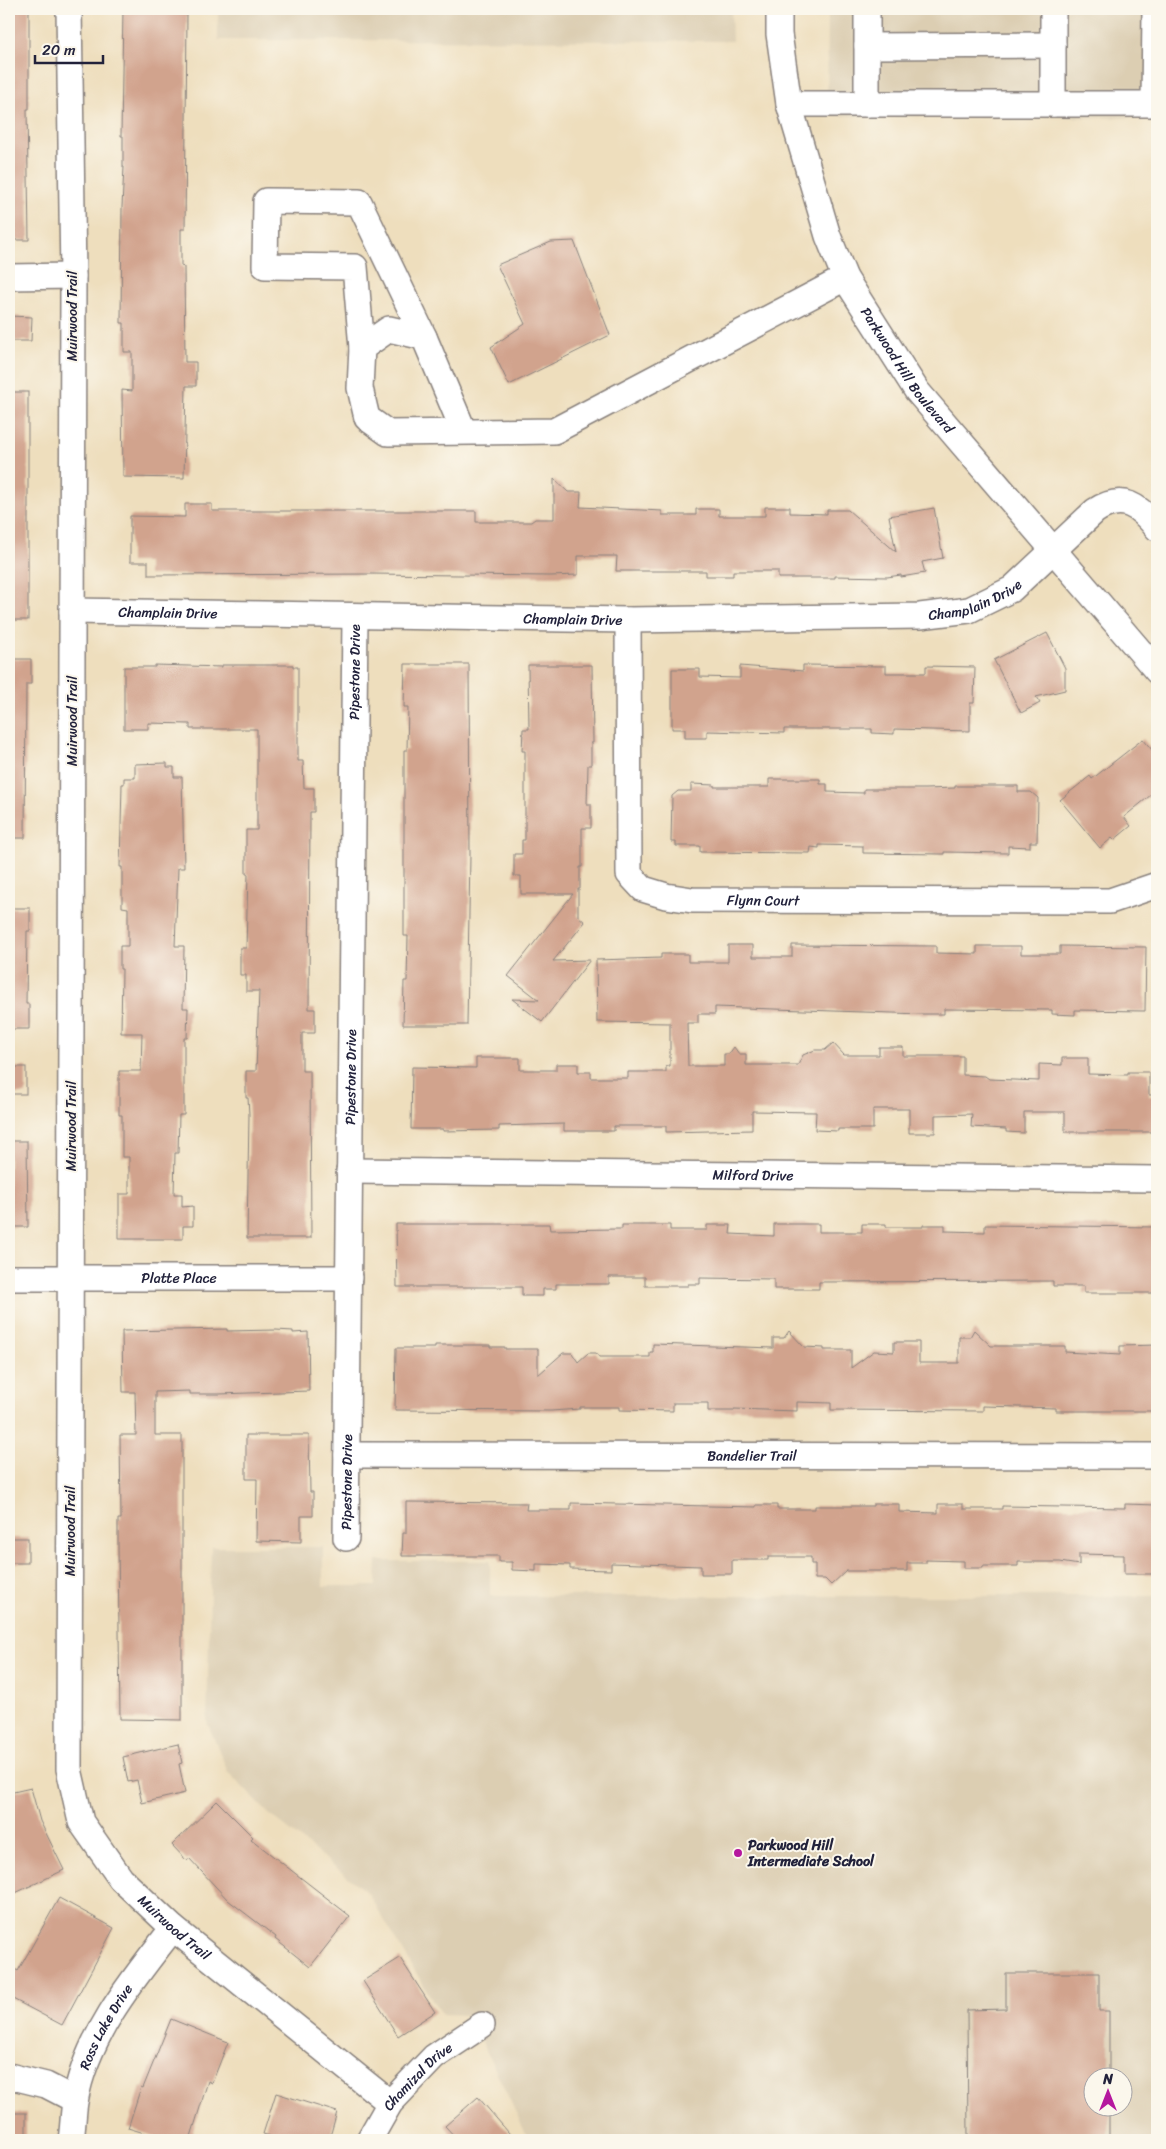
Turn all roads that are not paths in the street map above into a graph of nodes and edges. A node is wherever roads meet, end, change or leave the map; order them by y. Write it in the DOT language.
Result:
graph roads {
  1 [pos="69,9"];
  2 [pos="779,9"];
  3 [pos="866,9"];
  4 [pos="1053,9"];
  5 [pos="1155,9"];
  6 [pos="1054,45"];
  7 [pos="867,46"];
  8 [pos="789,104"];
  9 [pos="868,104"];
  10 [pos="1054,104"];
  11 [pos="1156,104"];
  12 [pos="72,276"];
  13 [pos="9,277"];
  14 [pos="845,278"];
  15 [pos="424,336"];
  16 [pos="362,348"];
  17 [pos="464,432"];
  18 [pos="1157,528"];
  19 [pos="1054,549"];
  20 [pos="72,612"];
  21 [pos="354,616"];
  22 [pos="628,620"];
  23 [pos="1157,671"];
  24 [pos="1157,885"];
  25 [pos="350,1171"];
  26 [pos="1157,1179"];
  27 [pos="9,1278"];
  28 [pos="71,1278"];
  29 [pos="348,1278"];
  30 [pos="347,1455"];
  31 [pos="1157,1456"];
  32 [pos="346,1538"];
  33 [pos="173,1928"];
  34 [pos="482,2025"];
  35 [pos="9,2076"];
  36 [pos="75,2100"];
  37 [pos="390,2103"];
  38 [pos="71,2140"];
  39 [pos="369,2140"];
  1 -- 12 [label="street, Muirwood Trail"];
  2 -- 8 [label="street, Parkwood Hill Boulevard"];
  3 -- 7 [label="street"];
  4 -- 6 [label="street"];
  5 -- 11 [label="street"];
  6 -- 7 [label="street"];
  6 -- 10 [label="street"];
  7 -- 9 [label="street"];
  8 -- 9 [label="street"];
  8 -- 14 [label="street, Parkwood Hill Boulevard"];
  9 -- 10 [label="street"];
  10 -- 11 [label="street"];
  12 -- 13 [label="street"];
  12 -- 20 [label="street, Muirwood Trail"];
  14 -- 17 [label="street"];
  14 -- 19 [label="street, Parkwood Hill Boulevard"];
  15 -- 16 [label="street"];
  15 -- 16 [label="street"];
  15 -- 17 [label="street"];
  16 -- 17 [label="street"];
  18 -- 19 [label="street, Champlain Drive"];
  19 -- 22 [label="street, Champlain Drive"];
  19 -- 23 [label="street, Parkwood Hill Boulevard"];
  20 -- 21 [label="street, Champlain Drive"];
  20 -- 28 [label="street, Muirwood Trail"];
  21 -- 22 [label="street, Champlain Drive"];
  21 -- 25 [label="street, Pipestone Drive"];
  22 -- 24 [label="street, Flynn Court"];
  25 -- 26 [label="street, Milford Drive"];
  25 -- 29 [label="street, Pipestone Drive"];
  27 -- 28 [label="street, Platte Place"];
  28 -- 29 [label="street, Platte Place"];
  28 -- 33 [label="street, Muirwood Trail"];
  29 -- 30 [label="street, Pipestone Drive"];
  30 -- 31 [label="street, Bandelier Trail"];
  30 -- 32 [label="street, Pipestone Drive"];
  33 -- 36 [label="street, Ross Lake Drive"];
  33 -- 37 [label="street, Muirwood Trail"];
  34 -- 37 [label="street, Chamizal Drive"];
  35 -- 36 [label="street"];
  36 -- 38 [label="street, Ross Lake Drive"];
  37 -- 39 [label="street, Chamizal Drive"];
}
